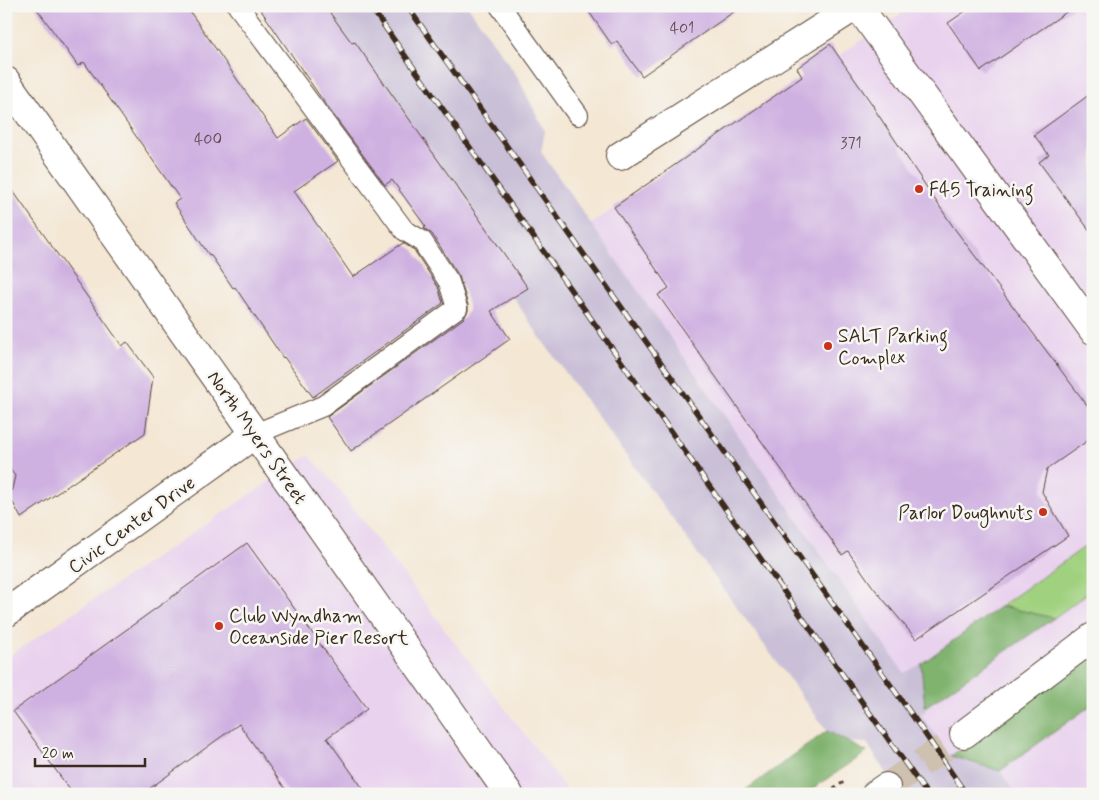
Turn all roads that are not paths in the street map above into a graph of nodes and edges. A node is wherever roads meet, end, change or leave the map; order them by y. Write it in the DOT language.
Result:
graph roads {
  1 [pos="238,6"];
  2 [pos="500,6"];
  3 [pos="857,6"];
  4 [pos="6,81"];
  5 [pos="578,115"];
  6 [pos="620,156"];
  7 [pos="1093,330"];
  8 [pos="256,434"];
  9 [pos="6,613"];
  10 [pos="1093,637"];
  11 [pos="964,734"];
  12 [pos="510,794"];
  1 -- 8 [label="lane"];
  2 -- 5 [label="lane"];
  3 -- 6 [label="street"];
  3 -- 7 [label="street"];
  4 -- 8 [label="street, North Myers Street"];
  8 -- 9 [label="street, Civic Center Drive"];
  8 -- 12 [label="street, North Myers Street"];
  10 -- 11 [label="street"];
}
